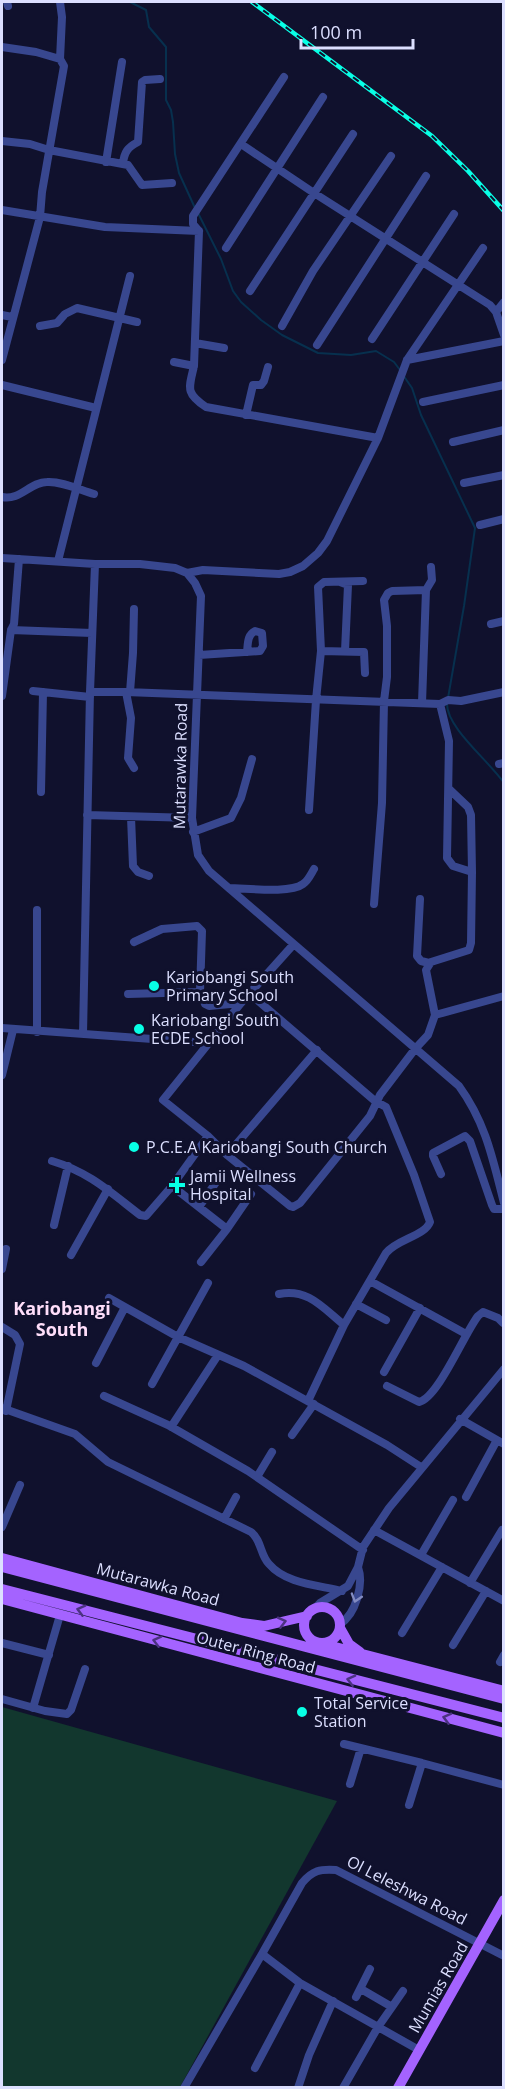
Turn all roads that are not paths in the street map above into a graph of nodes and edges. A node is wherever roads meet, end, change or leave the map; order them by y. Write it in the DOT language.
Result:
graph roads {
  1 [pos="60,2"];
  2 [pos="2,47"];
  3 [pos="60,59"];
  4 [pos="122,62"];
  5 [pos="284,77"];
  6 [pos="160,79"];
  7 [pos="322,97"];
  8 [pos="353,134"];
  9 [pos="2,141"];
  10 [pos="241,144"];
  11 [pos="49,150"];
  12 [pos="391,156"];
  13 [pos="106,162"];
  14 [pos="123,164"];
  15 [pos="277,169"];
  16 [pos="426,176"];
  17 [pos="172,183"];
  18 [pos="314,193"];
  19 [pos="2,210"];
  20 [pos="454,214"];
  21 [pos="349,216"];
  22 [pos="40,217"];
  23 [pos="199,231"];
  24 [pos="385,238"];
  25 [pos="226,248"];
  26 [pos="483,248"];
  27 [pos="423,263"];
  28 [pos="130,276"];
  29 [pos="458,286"];
  30 [pos="250,291"];
  31 [pos="504,302"];
  32 [pos="496,312"];
  33 [pos="2,315"];
  34 [pos="12,318"];
  35 [pos="119,318"];
  36 [pos="137,322"];
  37 [pos="40,326"];
  38 [pos="282,326"];
  39 [pos="504,335"];
  40 [pos="372,339"];
  41 [pos="504,341"];
  42 [pos="195,343"];
  43 [pos="317,345"];
  44 [pos="224,348"];
  45 [pos="2,360"];
  46 [pos="407,360"];
  47 [pos="174,363"];
  48 [pos="194,366"];
  49 [pos="268,367"];
  50 [pos="2,385"];
  51 [pos="504,385"];
  52 [pos="423,402"];
  53 [pos="96,408"];
  54 [pos="246,415"];
  55 [pos="504,430"];
  56 [pos="378,438"];
  57 [pos="453,442"];
  58 [pos="504,475"];
  59 [pos="464,483"];
  60 [pos="76,488"];
  61 [pos="94,494"];
  62 [pos="2,497"];
  63 [pos="504,519"];
  64 [pos="480,525"];
  65 [pos="2,558"];
  66 [pos="20,559"];
  67 [pos="58,561"];
  68 [pos="95,564"];
  69 [pos="431,567"];
  70 [pos="187,573"];
  71 [pos="363,581"];
  72 [pos="340,582"];
  73 [pos="426,590"];
  74 [pos="134,609"];
  75 [pos="504,621"];
  76 [pos="491,624"];
  77 [pos="11,630"];
  78 [pos="92,633"];
  79 [pos="321,651"];
  80 [pos="345,651"];
  81 [pos="247,652"];
  82 [pos="199,655"];
  83 [pos="365,673"];
  84 [pos="3,677"];
  85 [pos="33,691"];
  86 [pos="43,692"];
  87 [pos="128,692"];
  88 [pos="504,692"];
  89 [pos="90,695"];
  90 [pos="197,695"];
  91 [pos="2,696"];
  92 [pos="316,699"];
  93 [pos="384,701"];
  94 [pos="422,703"];
  95 [pos="440,704"];
  96 [pos="252,759"];
  97 [pos="134,768"];
  98 [pos="449,789"];
  99 [pos="41,792"];
  100 [pos="309,810"];
  101 [pos="87,815"];
  102 [pos="131,817"];
  103 [pos="192,818"];
  104 [pos="193,832"];
  105 [pos="314,869"];
  106 [pos="472,872"];
  107 [pos="149,876"];
  108 [pos="228,888"];
  109 [pos="420,899"];
  110 [pos="374,904"];
  111 [pos="37,910"];
  112 [pos="134,942"];
  113 [pos="293,945"];
  114 [pos="429,963"];
  115 [pos="200,992"];
  116 [pos="249,993"];
  117 [pos="128,994"];
  118 [pos="504,996"];
  119 [pos="241,1003"];
  120 [pos="435,1015"];
  121 [pos="2,1028"];
  122 [pos="13,1029"];
  123 [pos="37,1032"];
  124 [pos="83,1034"];
  125 [pos="207,1043"];
  126 [pos="415,1049"];
  127 [pos="317,1050"];
  128 [pos="2,1076"];
  129 [pos="375,1101"];
  130 [pos="208,1136"];
  131 [pos="227,1155"];
  132 [pos="52,1161"];
  133 [pos="68,1166"];
  134 [pos="441,1174"];
  135 [pos="221,1175"];
  136 [pos="172,1185"];
  137 [pos="108,1189"];
  138 [pos="251,1194"];
  139 [pos="504,1203"];
  140 [pos="199,1207"];
  141 [pos="504,1209"];
  142 [pos="54,1225"];
  143 [pos="227,1229"];
  144 [pos="6,1249"];
  145 [pos="71,1255"];
  146 [pos="201,1262"];
  147 [pos="2,1269"];
  148 [pos="370,1281"];
  149 [pos="208,1283"];
  150 [pos="279,1294"];
  151 [pos="109,1298"];
  152 [pos="356,1304"];
  153 [pos="125,1307"];
  154 [pos="420,1308"];
  155 [pos="386,1320"];
  156 [pos="503,1323"];
  157 [pos="344,1324"];
  158 [pos="2,1327"];
  159 [pos="466,1334"];
  160 [pos="178,1337"];
  161 [pos="218,1355"];
  162 [pos="96,1363"];
  163 [pos="504,1369"];
  164 [pos="384,1372"];
  165 [pos="152,1384"];
  166 [pos="387,1386"];
  167 [pos="104,1396"];
  168 [pos="311,1402"];
  169 [pos="4,1410"];
  170 [pos="460,1419"];
  171 [pos="171,1427"];
  172 [pos="292,1435"];
  173 [pos="500,1442"];
  174 [pos="273,1452"];
  175 [pos="421,1467"];
  176 [pos="257,1477"];
  177 [pos="20,1485"];
  178 [pos="236,1497"];
  179 [pos="466,1497"];
  180 [pos="453,1500"];
  181 [pos="224,1519"];
  182 [pos="2,1527"];
  183 [pos="374,1530"];
  184 [pos="502,1530"];
  185 [pos="363,1550"];
  186 [pos="421,1555"];
  187 [pos="2,1558"];
  188 [pos="2,1567"];
  189 [pos="358,1567"];
  190 [pos="442,1567"];
  191 [pos="470,1583"];
  192 [pos="2,1589"];
  193 [pos="342,1591"];
  194 [pos="486,1591"];
  195 [pos="2,1599"];
  196 [pos="504,1601"];
  197 [pos="310,1613"];
  198 [pos="60,1615"];
  199 [pos="340,1626"];
  200 [pos="402,1633"];
  201 [pos="316,1642"];
  202 [pos="2,1643"];
  203 [pos="453,1644"];
  204 [pos="49,1655"];
  205 [pos="368,1656"];
  206 [pos="85,1669"];
  207 [pos="504,1691"];
  208 [pos="2,1699"];
  209 [pos="504,1700"];
  210 [pos="33,1708"];
  211 [pos="504,1718"];
  212 [pos="504,1733"];
  213 [pos="344,1744"];
  214 [pos="361,1748"];
  215 [pos="422,1762"];
  216 [pos="350,1784"];
  217 [pos="504,1785"];
  218 [pos="409,1805"];
  219 [pos="504,1900"];
  220 [pos="480,1943"];
  221 [pos="262,1954"];
  222 [pos="504,1956"];
  223 [pos="370,1969"];
  224 [pos="300,1983"];
  225 [pos="403,1991"];
  226 [pos="333,2001"];
  227 [pos="392,2007"];
  228 [pos="378,2027"];
  229 [pos="419,2050"];
  230 [pos="255,2068"];
  231 [pos="184,2088"];
  232 [pos="297,2088"];
  233 [pos="344,2088"];
  234 [pos="398,2088"];
  1 -- 3 [label="street"];
  2 -- 3 [label="street"];
  3 -- 11 [label="street"];
  4 -- 13 [label="street"];
  5 -- 10 [label="street"];
  6 -- 14 [label="street"];
  7 -- 15 [label="street"];
  8 -- 18 [label="street"];
  9 -- 11 [label="street"];
  10 -- 15 [label="street"];
  10 -- 23 [label="street"];
  11 -- 13 [label="street"];
  11 -- 22 [label="street"];
  12 -- 21 [label="street"];
  13 -- 14 [label="street"];
  14 -- 17 [label="street"];
  15 -- 18 [label="street"];
  15 -- 25 [label="street"];
  16 -- 24 [label="street"];
  18 -- 21 [label="street"];
  18 -- 30 [label="street"];
  19 -- 22 [label="street"];
  20 -- 27 [label="street"];
  21 -- 24 [label="street"];
  21 -- 38 [label="street"];
  22 -- 23 [label="street"];
  22 -- 34 [label="street"];
  23 -- 42 [label="street"];
  24 -- 27 [label="street"];
  24 -- 43 [label="street"];
  26 -- 29 [label="street"];
  27 -- 29 [label="street"];
  27 -- 40 [label="street"];
  28 -- 35 [label="street"];
  29 -- 32 [label="street"];
  29 -- 46 [label="street"];
  31 -- 32 [label="street"];
  32 -- 39 [label="street"];
  33 -- 34 [label="street"];
  34 -- 45 [label="street"];
  35 -- 36 [label="street"];
  35 -- 37 [label="street"];
  35 -- 53 [label="street"];
  41 -- 46 [label="street"];
  42 -- 44 [label="street"];
  42 -- 48 [label="street"];
  46 -- 56 [label="street"];
  47 -- 48 [label="street"];
  48 -- 54 [label="street"];
  49 -- 54 [label="street"];
  50 -- 53 [label="street"];
  51 -- 52 [label="street"];
  53 -- 60 [label="street"];
  54 -- 56 [label="street"];
  55 -- 57 [label="street"];
  56 -- 70 [label="street"];
  58 -- 59 [label="street"];
  60 -- 61 [label="street"];
  60 -- 62 [label="street"];
  60 -- 67 [label="street"];
  63 -- 64 [label="street"];
  65 -- 66 [label="street"];
  66 -- 67 [label="street"];
  66 -- 77 [label="street"];
  67 -- 68 [label="street"];
  68 -- 70 [label="street"];
  68 -- 78 [label="street"];
  69 -- 73 [label="street"];
  70 -- 82 [label="street, Mutarawka Road"];
  71 -- 72 [label="street"];
  72 -- 79 [label="street"];
  72 -- 80 [label="street"];
  73 -- 93 [label="street"];
  73 -- 94 [label="street"];
  74 -- 87 [label="street"];
  75 -- 76 [label="street"];
  77 -- 78 [label="street"];
  77 -- 84 [label="street"];
  78 -- 89 [label="street"];
  79 -- 80 [label="street"];
  79 -- 92 [label="street"];
  80 -- 83 [label="street"];
  81 -- 82 [label="street"];
  82 -- 90 [label="street, Mutarawka Road"];
  84 -- 91 [label="street"];
  85 -- 86 [label="street"];
  86 -- 89 [label="street"];
  86 -- 99 [label="street"];
  87 -- 89 [label="street"];
  87 -- 90 [label="street"];
  87 -- 97 [label="street"];
  88 -- 95 [label="street"];
  89 -- 101 [label="street"];
  90 -- 92 [label="street"];
  90 -- 103 [label="street, Mutarawka Road"];
  92 -- 93 [label="street"];
  92 -- 100 [label="street"];
  93 -- 94 [label="street"];
  93 -- 110 [label="street"];
  94 -- 95 [label="street"];
  95 -- 98 [label="street"];
  96 -- 104 [label="street"];
  98 -- 106 [label="street"];
  98 -- 106 [label="street"];
  101 -- 102 [label="street"];
  101 -- 124 [label="street"];
  102 -- 103 [label="street"];
  102 -- 107 [label="street"];
  103 -- 104 [label="street, Mutarawka Road"];
  104 -- 108 [label="street, Mutarawka Road"];
  105 -- 108 [label="street"];
  106 -- 114 [label="street"];
  108 -- 113 [label="street, Mutarawka Road"];
  109 -- 114 [label="street"];
  111 -- 123 [label="street"];
  112 -- 115 [label="street"];
  113 -- 116 [label="street"];
  113 -- 126 [label="street, Mutarawka Road"];
  114 -- 120 [label="street"];
  115 -- 117 [label="street"];
  115 -- 119 [label="street"];
  116 -- 119 [label="street"];
  116 -- 127 [label="street"];
  118 -- 120 [label="street"];
  119 -- 125 [label="street"];
  120 -- 126 [label="street"];
  121 -- 122 [label="street"];
  122 -- 123 [label="street"];
  122 -- 128 [label="street"];
  123 -- 124 [label="street"];
  124 -- 125 [label="street"];
  125 -- 130 [label="street"];
  126 -- 129 [label="street"];
  126 -- 139 [label="street, Mutarawka Road"];
  127 -- 129 [label="street"];
  127 -- 131 [label="street"];
  129 -- 131 [label="street"];
  129 -- 148 [label="street"];
  130 -- 131 [label="street"];
  130 -- 136 [label="street"];
  132 -- 133 [label="street"];
  133 -- 137 [label="street"];
  133 -- 142 [label="street"];
  134 -- 141 [label="street"];
  135 -- 140 [label="street"];
  136 -- 137 [label="street"];
  136 -- 140 [label="street"];
  137 -- 145 [label="street"];
  138 -- 143 [label="street"];
  140 -- 143 [label="street"];
  143 -- 146 [label="street"];
  144 -- 147 [label="street"];
  148 -- 152 [label="street"];
  148 -- 154 [label="street"];
  149 -- 160 [label="street"];
  150 -- 157 [label="street"];
  151 -- 153 [label="street"];
  152 -- 155 [label="street"];
  152 -- 157 [label="street"];
  153 -- 160 [label="street"];
  153 -- 162 [label="street"];
  154 -- 159 [label="street"];
  154 -- 164 [label="street"];
  156 -- 159 [label="street"];
  157 -- 168 [label="street"];
  158 -- 169 [label="street"];
  159 -- 166 [label="street"];
  160 -- 161 [label="street"];
  160 -- 165 [label="street"];
  161 -- 168 [label="street"];
  161 -- 171 [label="street"];
  163 -- 170 [label="street, Mutarawka Road"];
  167 -- 171 [label="street"];
  168 -- 172 [label="street"];
  168 -- 175 [label="street"];
  169 -- 181 [label="street"];
  170 -- 173 [label="street"];
  170 -- 175 [label="street, Mutarawka Road"];
  171 -- 176 [label="street"];
  173 -- 179 [label="street"];
  174 -- 176 [label="street"];
  175 -- 183 [label="street, Mutarawka Road"];
  176 -- 185 [label="street"];
  177 -- 182 [label="street"];
  178 -- 181 [label="street"];
  180 -- 186 [label="street"];
  181 -- 193 [label="street"];
  183 -- 185 [label="street, Mutarawka Road"];
  183 -- 186 [label="street"];
  184 -- 191 [label="street"];
  185 -- 189 [label="street, Mutarawka Road"];
  186 -- 190 [label="street"];
  187 -- 197 [label="main road, Mutarawka Road, one-way"];
  188 -- 209 [label="main road, Outer Ring Road"];
  189 -- 193 [label="street, Mutarawka Road"];
  189 -- 199 [label="street, one-way"];
  190 -- 191 [label="street"];
  190 -- 200 [label="street"];
  191 -- 194 [label="street"];
  211 -- 192 [label="main road, Outer Ring Road, one-way"];
  193 -- 197 [label="street, Mutarawka Road"];
  194 -- 196 [label="street"];
  194 -- 203 [label="street"];
  195 -- 198 [label="main road, Outer Ring Road"];
  197 -- 199 [label="main road"];
  197 -- 201 [label="main road, Outer Ring Road"];
  198 -- 204 [label="street"];
  212 -- 198 [label="main road, Outer Ring Road, one-way"];
  199 -- 201 [label="main road, Outer Ring Road"];
  199 -- 205 [label="main road"];
  201 -- 205 [label="main road, Outer Ring Road"];
  202 -- 204 [label="street"];
  204 -- 210 [label="street"];
  205 -- 207 [label="main road, Outer Ring Road"];
  206 -- 210 [label="street"];
  208 -- 210 [label="street"];
  213 -- 214 [label="street"];
  214 -- 215 [label="street"];
  214 -- 216 [label="street"];
  215 -- 217 [label="street"];
  215 -- 218 [label="street"];
  219 -- 220 [label="main road, Mumias Road"];
  220 -- 221 [label="street, Ol Leleshwa Road"];
  220 -- 222 [label="street, Ol Leleshwa Road"];
  220 -- 229 [label="main road, Mumias Road"];
  221 -- 224 [label="street"];
  221 -- 231 [label="street, Ol Leleshwa Road"];
  223 -- 227 [label="street"];
  224 -- 226 [label="street"];
  224 -- 230 [label="street"];
  225 -- 227 [label="street"];
  226 -- 228 [label="street"];
  226 -- 232 [label="street"];
  227 -- 228 [label="street"];
  228 -- 229 [label="street"];
  228 -- 233 [label="street"];
  229 -- 234 [label="main road, Mumias Road"];
}
